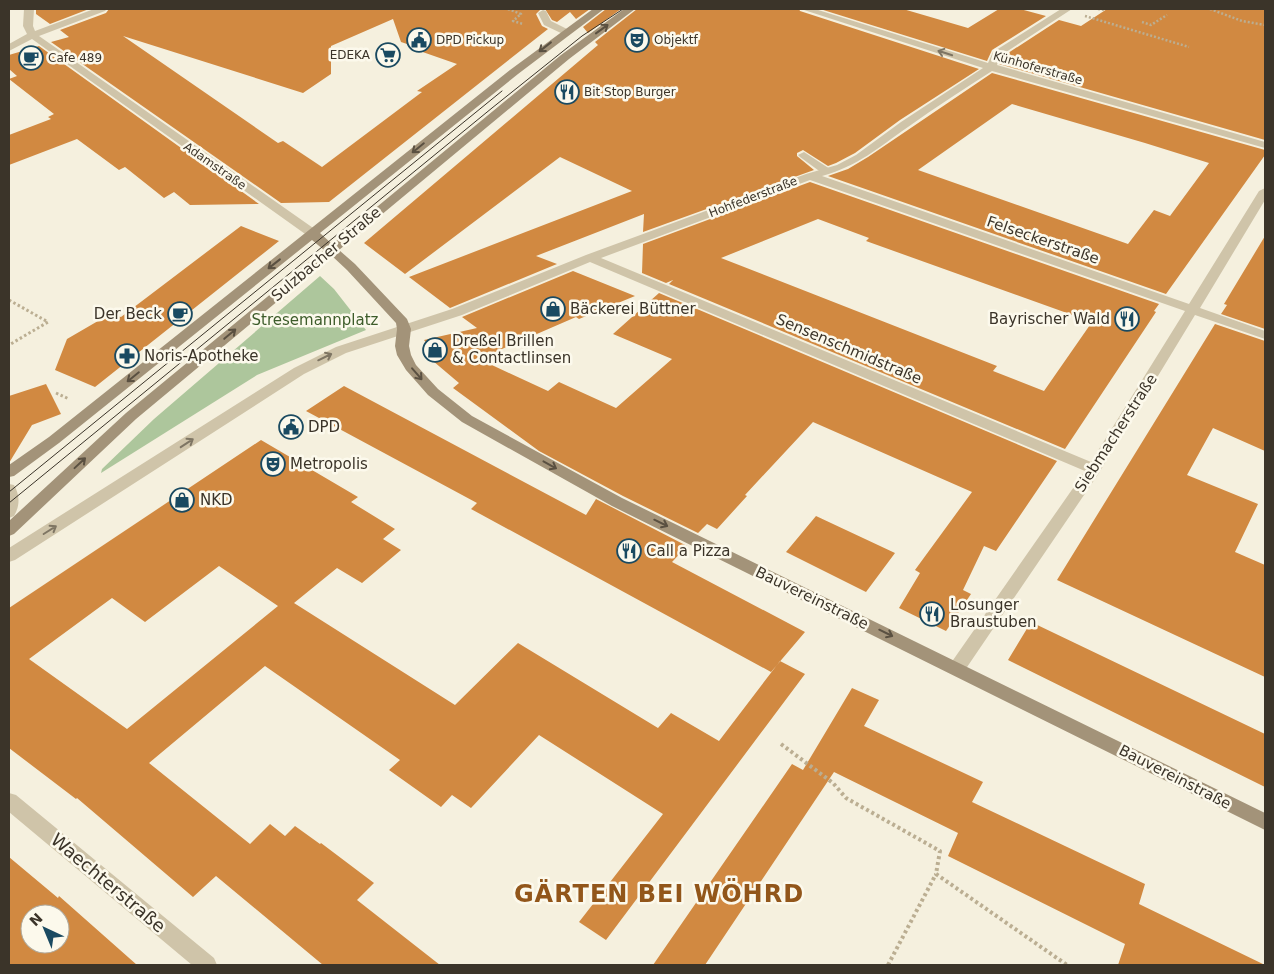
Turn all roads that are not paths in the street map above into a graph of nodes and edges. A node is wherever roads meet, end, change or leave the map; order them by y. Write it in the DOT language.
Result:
graph roads {
  1 [pos="29,9"];
  2 [pos="102,9"];
  3 [pos="599,9"];
  4 [pos="630,9"];
  5 [pos="806,9"];
  6 [pos="1066,9"];
  7 [pos="543,13"];
  8 [pos="566,32"];
  9 [pos="32,35"];
  10 [pos="9,48"];
  11 [pos="991,68"];
  12 [pos="1265,145"];
  13 [pos="804,155"];
  14 [pos="826,172"];
  15 [pos="810,176"];
  16 [pos="1265,192"];
  17 [pos="312,233"];
  18 [pos="332,249"];
  19 [pos="590,258"];
  20 [pos="1194,310"];
  21 [pos="404,329"];
  22 [pos="1265,335"];
  23 [pos="1094,469"];
  24 [pos="9,472"];
  25 [pos="9,489"];
  26 [pos="9,512"];
  27 [pos="9,530"];
  28 [pos="9,556"];
  29 [pos="957,668"];
  30 [pos="9,800"];
  31 [pos="1265,822"];
  32 [pos="207,965"];
  1 -- 9 [label="street"];
  2 -- 9 [label="street"];
  3 -- 8 [label="main road, Sulzbacher Straße"];
  18 -- 4 [label="main road, Sulzbacher Straße, one-way"];
  11 -- 5 [label="street, Künhoferstraße, one-way"];
  6 -- 11 [label="street, Hohfederstraße"];
  7 -- 8 [label="street"];
  8 -- 17 [label="main road, Sulzbacher Straße, one-way"];
  9 -- 10 [label="street"];
  9 -- 17 [label="street, Adamstraße"];
  11 -- 12 [label="street, Künhoferstraße"];
  11 -- 14 [label="street, Hohfederstraße"];
  13 -- 14 [label="street"];
  14 -- 15 [label="street, Hohfederstraße"];
  15 -- 19 [label="street, Hohfederstraße"];
  15 -- 20 [label="street, Felseckerstraße"];
  16 -- 20 [label="street, Siebmacherstraße"];
  17 -- 18 [label="main road, Adamstraße"];
  17 -- 24 [label="main road, Sulzbacher Straße, one-way"];
  18 -- 21 [label="main road, Adamstraße"];
  27 -- 18 [label="main road, Sulzbacher Straße, one-way"];
  19 -- 21 [label="street, Hohfederstraße"];
  19 -- 23 [label="street, Sensenschmidstraße"];
  20 -- 22 [label="street, Felseckerstraße"];
  20 -- 23 [label="street, Siebmacherstraße"];
  28 -- 21 [label="street, one-way"];
  21 -- 29 [label="main road, Bauvereinstraße, one-way"];
  23 -- 29 [label="street, Siebmacherstraße"];
  25 -- 26 [label="street"];
  29 -- 31 [label="main road, Bauvereinstraße"];
  30 -- 32 [label="street, Waechterstraße"];
}
